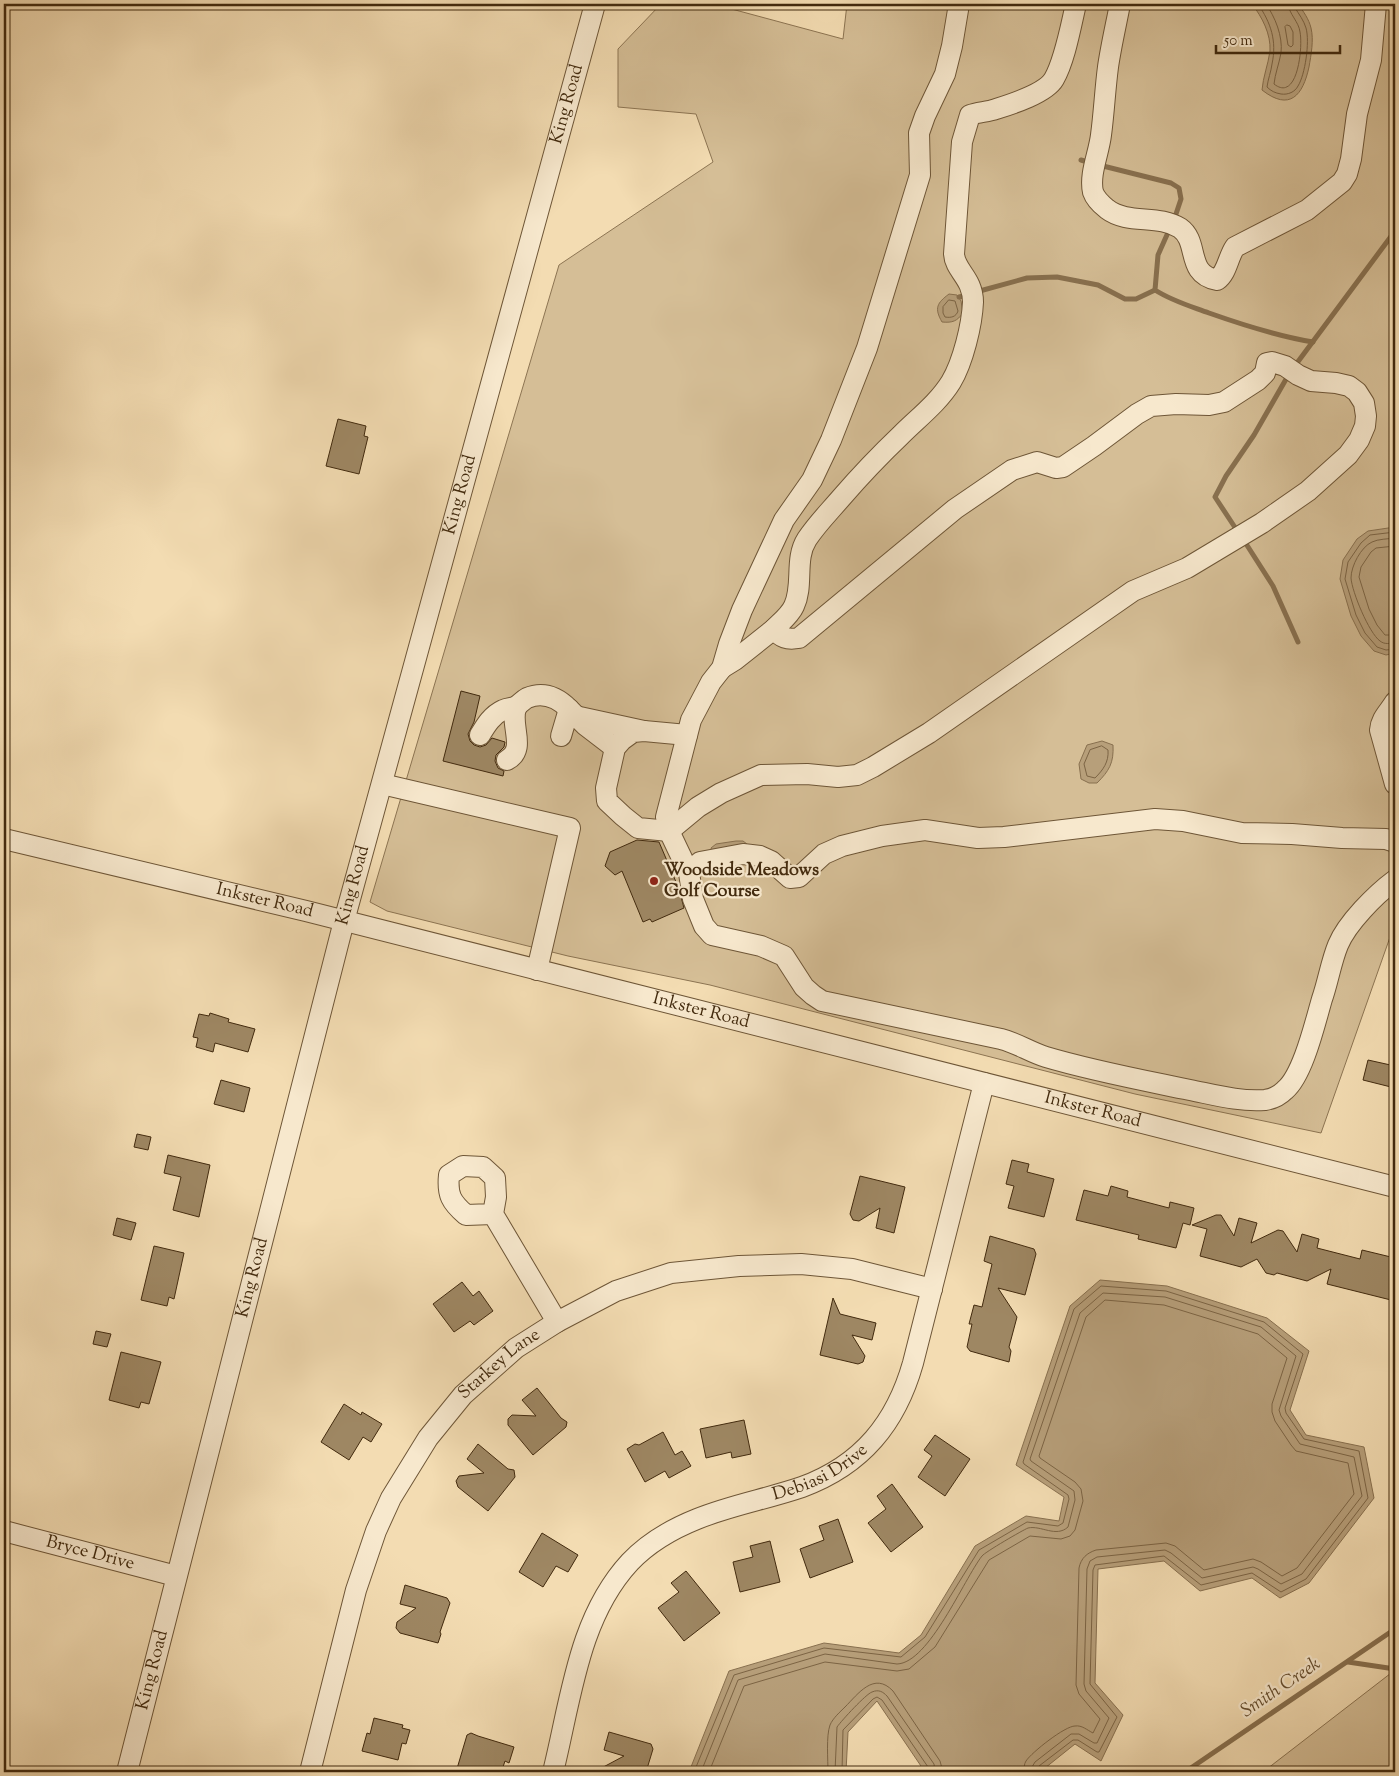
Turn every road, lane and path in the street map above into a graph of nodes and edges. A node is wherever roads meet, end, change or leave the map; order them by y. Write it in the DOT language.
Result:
graph roads {
  1 [pos="595,4"];
  2 [pos="959,4"];
  3 [pos="1076,4"];
  4 [pos="1120,4"];
  5 [pos="1376,4"];
  6 [pos="774,629"];
  7 [pos="722,668"];
  8 [pos="1395,702"];
  9 [pos="516,706"];
  10 [pos="572,713"];
  11 [pos="644,731"];
  12 [pos="480,735"];
  13 [pos="687,735"];
  14 [pos="561,736"];
  15 [pos="615,748"];
  16 [pos="507,760"];
  17 [pos="382,784"];
  18 [pos="1395,784"];
  19 [pos="669,831"];
  20 [pos="4,839"];
  21 [pos="1395,842"];
  22 [pos="689,873"];
  23 [pos="1395,880"];
  24 [pos="344,921"];
  25 [pos="538,970"];
  26 [pos="984,1083"];
  27 [pos="1395,1187"];
  28 [pos="494,1214"];
  29 [pos="932,1289"];
  30 [pos="557,1322"];
  31 [pos="4,1531"];
  32 [pos="176,1576"];
  33 [pos="127,1772"];
  34 [pos="310,1772"];
  35 [pos="553,1772"];
  1 -- 17 [label="street, King Road"];
  2 -- 7 [label="street"];
  3 -- 6 [label="street"];
  4 -- 5 [label="street"];
  6 -- 7 [label="street"];
  6 -- 19 [label="street"];
  7 -- 13 [label="street"];
  8 -- 18 [label="street"];
  9 -- 10 [label="street"];
  9 -- 12 [label="street"];
  9 -- 16 [label="street"];
  10 -- 11 [label="street"];
  10 -- 14 [label="street"];
  10 -- 15 [label="street"];
  11 -- 13 [label="street"];
  11 -- 15 [label="street"];
  13 -- 19 [label="street"];
  15 -- 19 [label="street"];
  17 -- 24 [label="street, King Road"];
  17 -- 25 [label="street"];
  19 -- 22 [label="street"];
  20 -- 24 [label="street, Inkster Road"];
  21 -- 22 [label="street"];
  22 -- 23 [label="street"];
  24 -- 25 [label="street, Inkster Road"];
  24 -- 32 [label="street, King Road"];
  25 -- 26 [label="street, Inkster Road"];
  26 -- 27 [label="street, Inkster Road"];
  26 -- 29 [label="street, Debiasi Drive"];
  28 -- 30 [label="street"];
  29 -- 30 [label="street, Starkey Lane"];
  29 -- 35 [label="street, Debiasi Drive"];
  30 -- 34 [label="street, Starkey Lane"];
  31 -- 32 [label="street, Bryce Drive"];
  32 -- 33 [label="street, King Road"];
}
